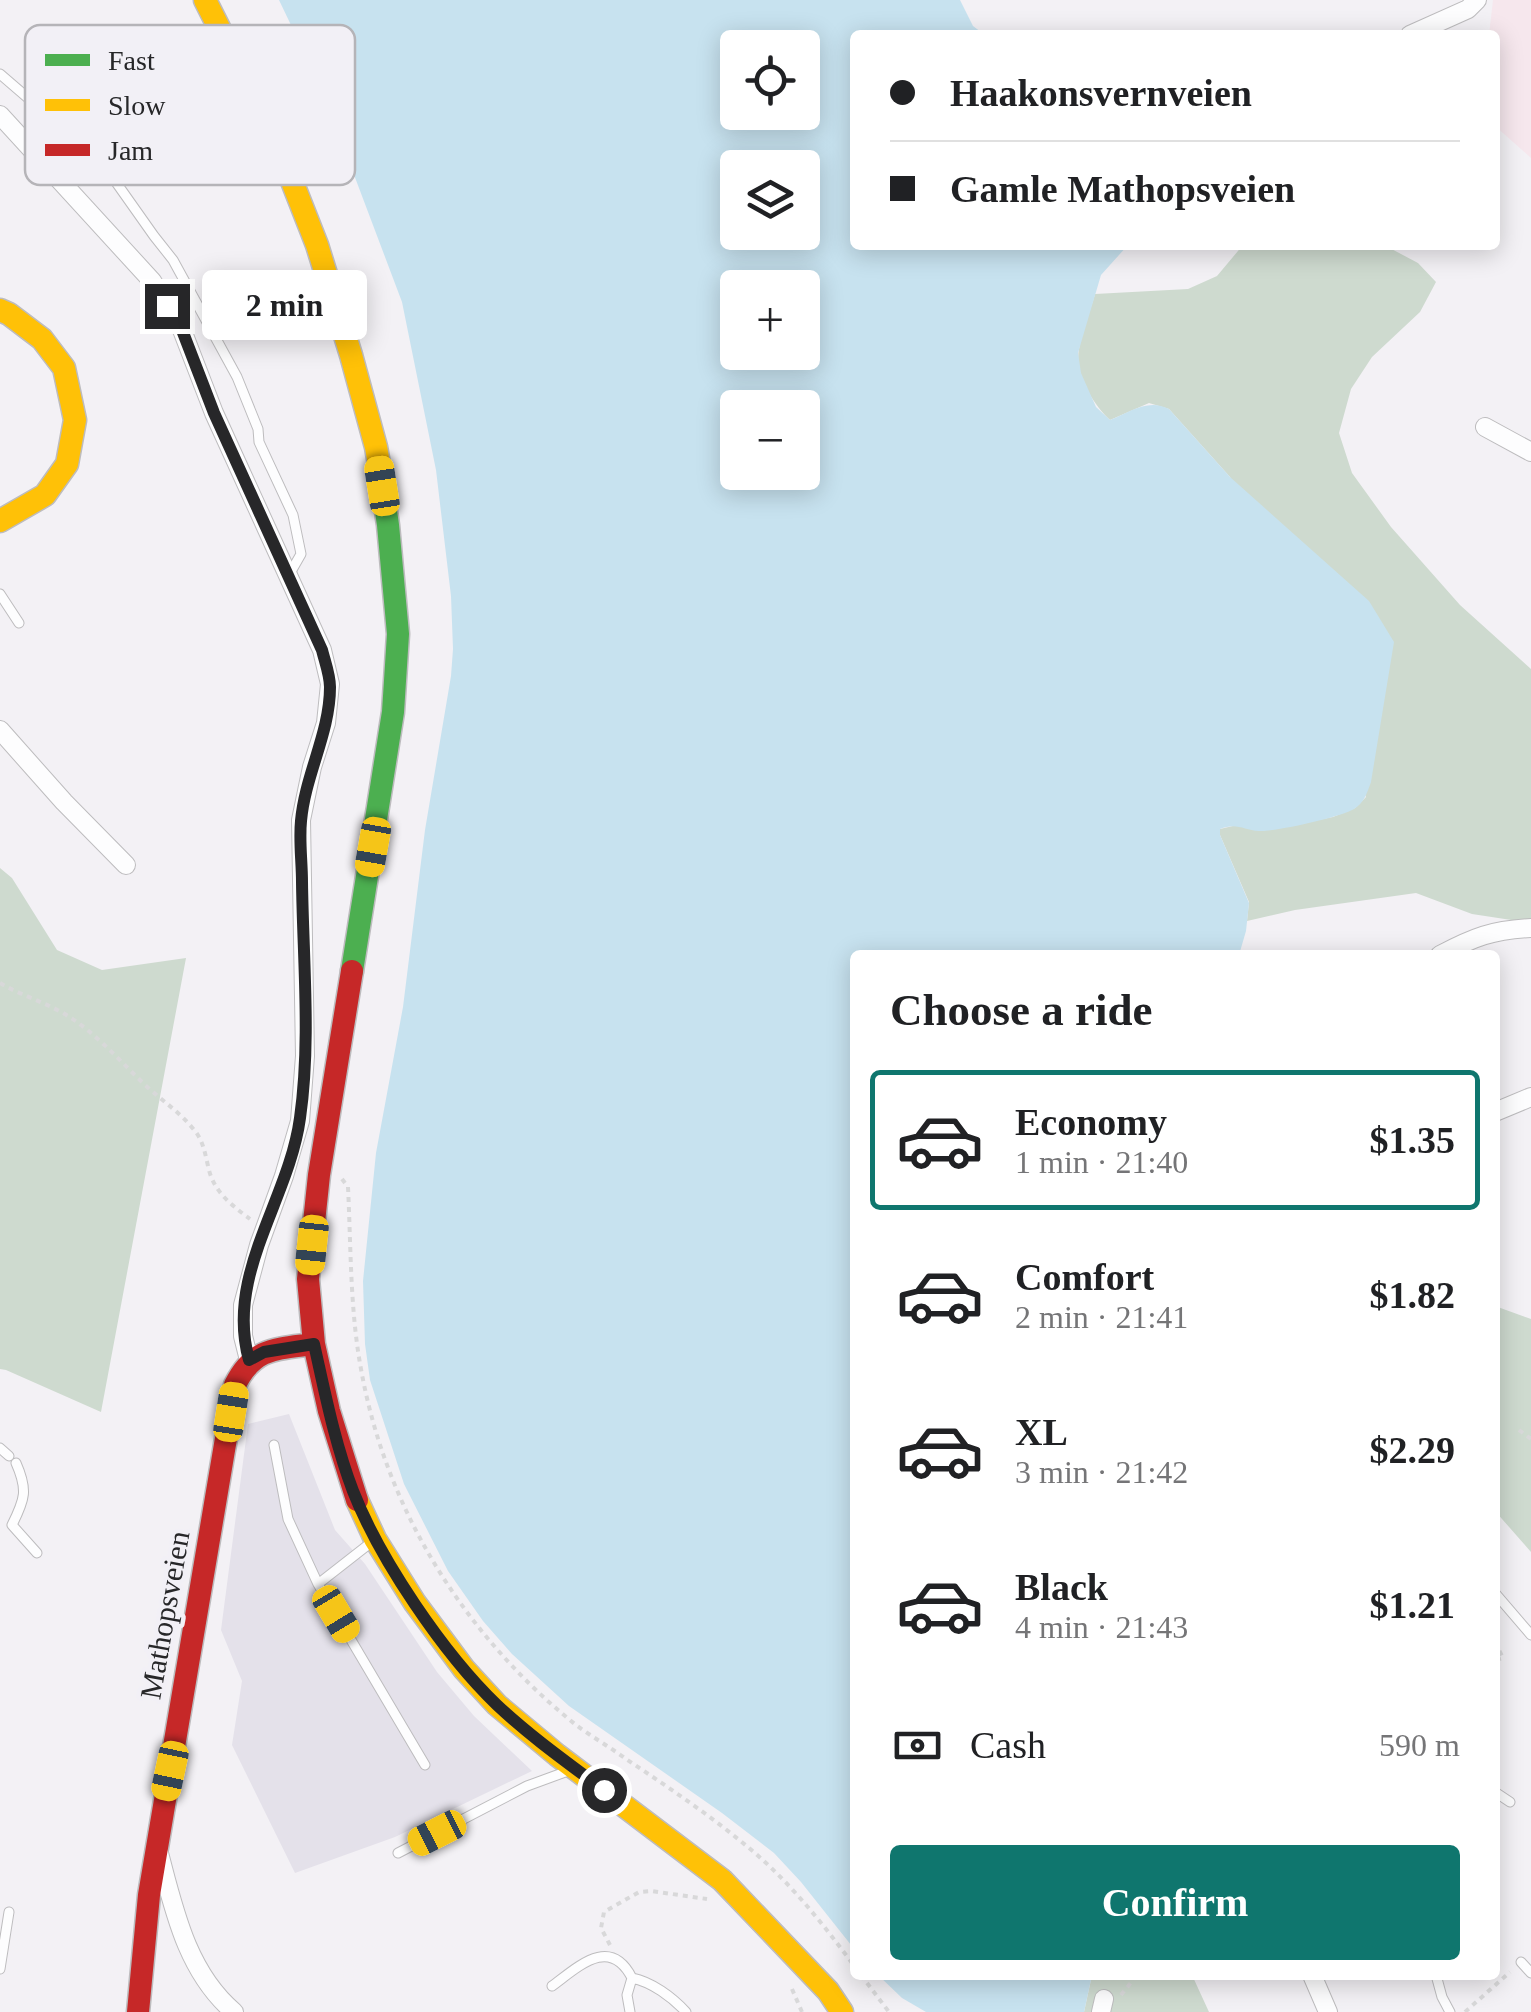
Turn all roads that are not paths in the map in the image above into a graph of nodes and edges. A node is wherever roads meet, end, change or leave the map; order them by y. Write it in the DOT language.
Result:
graph roads {
  1 [pos="206,0"];
  2 [pos="1477,0"];
  3 [pos="218,25"];
  4 [pos="1421,30"];
  5 [pos="0,74"];
  6 [pos="25,96"];
  7 [pos="0,115"];
  8 [pos="25,142"];
  9 [pos="64,185"];
  10 [pos="118,185"];
  11 [pos="293,185"];
  12 [pos="0,310"];
  13 [pos="1485,427"];
  14 [pos="1531,452"];
  15 [pos="0,520"];
  16 [pos="289,575"];
  17 [pos="0,594"];
  18 [pos="20,623"];
  19 [pos="0,730"];
  20 [pos="126,865"];
  21 [pos="1531,928"];
  22 [pos="1449,950"];
  23 [pos="1531,1097"];
  24 [pos="1500,1110"];
  25 [pos="314,1344"];
  26 [pos="249,1360"];
  27 [pos="274,1445"];
  28 [pos="0,1448"];
  29 [pos="12,1525"];
  30 [pos="0,1526"];
  31 [pos="375,1539"];
  32 [pos="38,1552"];
  33 [pos="318,1584"];
  34 [pos="1500,1599"];
  35 [pos="1531,1635"];
  36 [pos="425,1765"];
  37 [pos="575,1768"];
  38 [pos="1500,1795"];
  39 [pos="1510,1802"];
  40 [pos="157,1848"];
  41 [pos="398,1853"];
  42 [pos="8,1912"];
  43 [pos="1521,1962"];
  44 [pos="0,1969"];
  45 [pos="1531,1973"];
  46 [pos="632,1978"];
  47 [pos="1314,1980"];
  48 [pos="1437,1980"];
  49 [pos="552,1986"];
  50 [pos="138,2012"];
  51 [pos="234,2012"];
  52 [pos="630,2012"];
  53 [pos="686,2012"];
  54 [pos="842,2012"];
  55 [pos="1328,2012"];
  56 [pos="1450,2012"];
  1 -- 3 [label="main road"];
  2 -- 4 [label="street"];
  5 -- 6 [label="lane"];
  7 -- 8 [label="street"];
  9 -- 16 [label="street"];
  10 -- 16 [label="lane"];
  11 -- 25 [label="main road"];
  12 -- 15 [label="main road"];
  13 -- 14 [label="street"];
  16 -- 26 [label="street"];
  17 -- 18 [label="lane"];
  19 -- 20 [label="street"];
  21 -- 22 [label="street"];
  23 -- 24 [label="street"];
  25 -- 26 [label="main road"];
  25 -- 31 [label="main road"];
  26 -- 40 [label="main road, Mathopsveien"];
  27 -- 33 [label="lane"];
  28 -- 29 [label="lane"];
  29 -- 30 [label="lane"];
  29 -- 32 [label="lane"];
  31 -- 33 [label="lane"];
  31 -- 37 [label="main road"];
  33 -- 36 [label="lane"];
  34 -- 35 [label="lane"];
  37 -- 41 [label="lane"];
  37 -- 54 [label="main road"];
  38 -- 39 [label="lane"];
  40 -- 50 [label="main road, Mathopsveien"];
  40 -- 51 [label="street"];
  42 -- 44 [label="lane"];
  43 -- 45 [label="lane"];
  46 -- 49 [label="lane"];
  46 -- 52 [label="lane"];
  46 -- 53 [label="lane"];
  47 -- 55 [label="street"];
  48 -- 56 [label="lane"];
}
